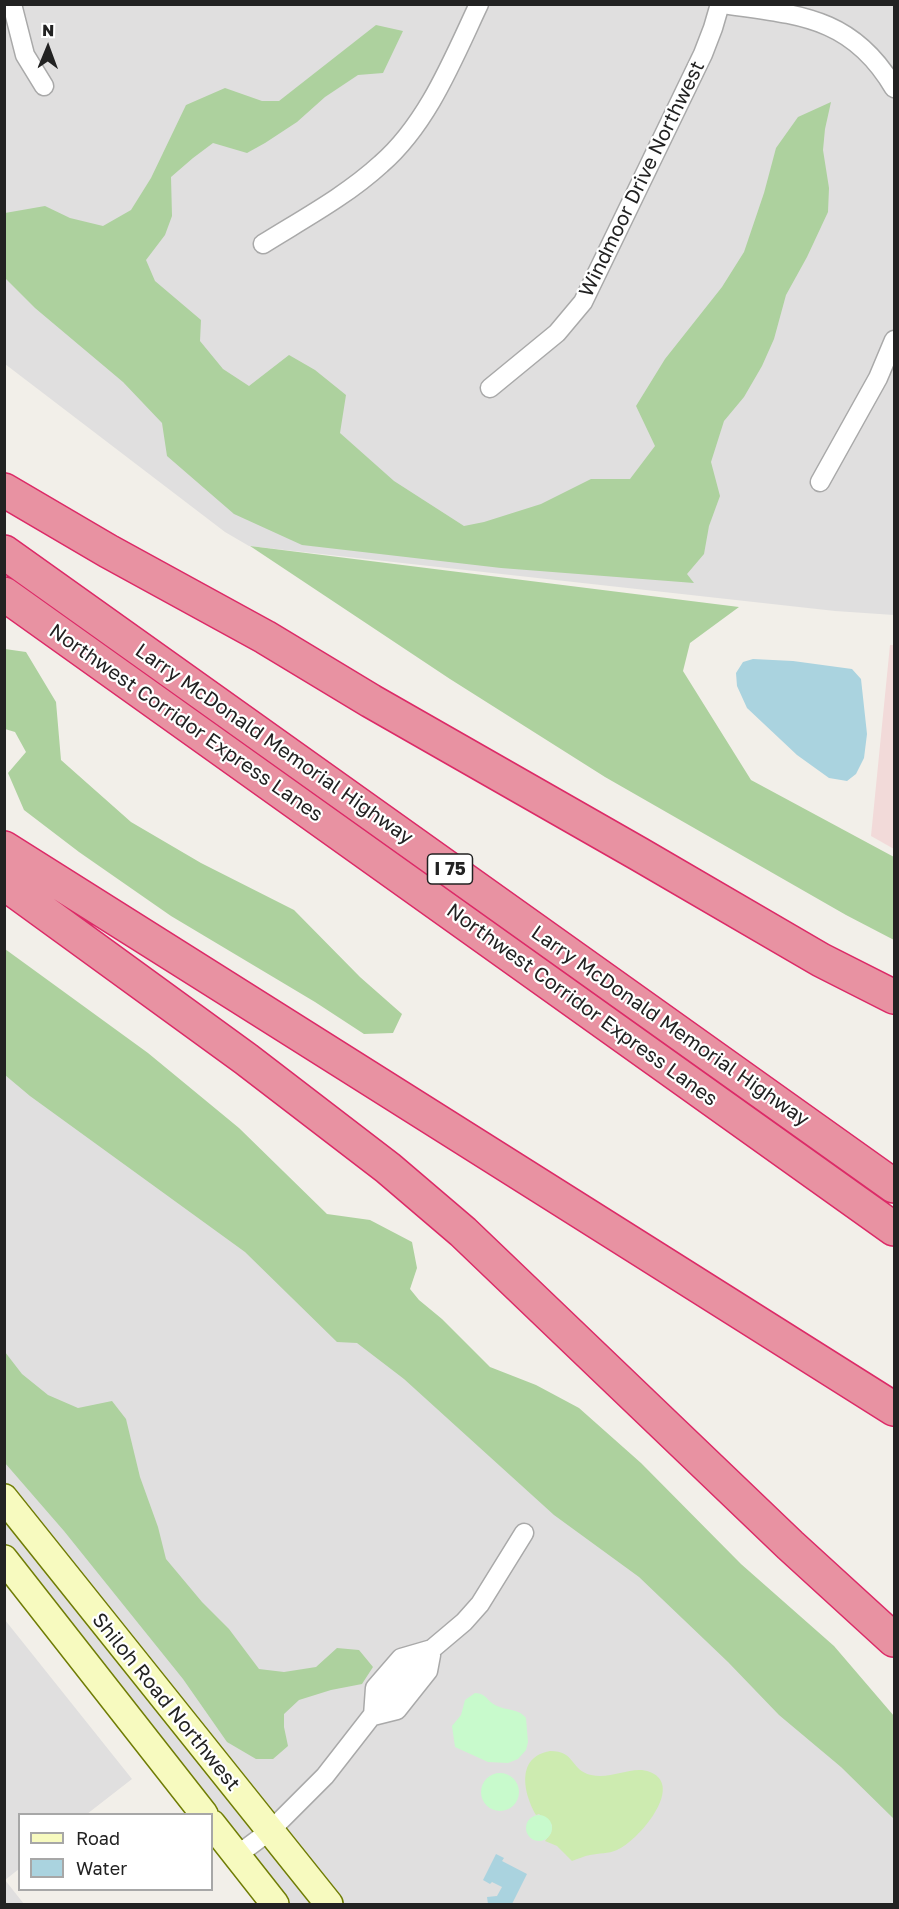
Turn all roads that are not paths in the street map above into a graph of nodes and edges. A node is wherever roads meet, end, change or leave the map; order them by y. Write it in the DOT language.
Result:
graph roads {
  1 [pos="12,4"];
  2 [pos="479,4"];
  3 [pos="721,4"];
  4 [pos="44,86"];
  5 [pos="894,88"];
  6 [pos="263,244"];
  7 [pos="894,340"];
  8 [pos="878,378"];
  9 [pos="894,386"];
  10 [pos="490,388"];
  11 [pos="820,482"];
  12 [pos="4,490"];
  13 [pos="4,552"];
  14 [pos="4,594"];
  15 [pos="4,848"];
  16 [pos="4,882"];
  17 [pos="894,997"];
  18 [pos="894,1186"];
  19 [pos="894,1229"];
  20 [pos="894,1408"];
  21 [pos="4,1498"];
  22 [pos="524,1533"];
  23 [pos="4,1559"];
  24 [pos="894,1641"];
  25 [pos="432,1648"];
  26 [pos="373,1716"];
  27 [pos="202,1813"];
  28 [pos="213,1825"];
  29 [pos="271,1830"];
  30 [pos="236,1856"];
  31 [pos="275,1905"];
  32 [pos="329,1905"];
  1 -- 4 [label="street"];
  2 -- 6 [label="street"];
  3 -- 5 [label="street"];
  3 -- 10 [label="street, Windmoor Drive Northwest"];
  7 -- 8 [label="street"];
  8 -- 9 [label="street"];
  8 -- 11 [label="street"];
  12 -- 17 [label="highway"];
  13 -- 18 [label="highway, Larry McDonald Memorial Highway / I 75"];
  14 -- 19 [label="highway, Northwest Corridor Express Lanes"];
  15 -- 20 [label="highway"];
  16 -- 24 [label="highway"];
  21 -- 29 [label="street, Shiloh Road Northwest"];
  22 -- 25 [label="street"];
  23 -- 27 [label="street, Shiloh Road Northwest"];
  25 -- 26 [label="street"];
  25 -- 26 [label="street"];
  26 -- 29 [label="street"];
  28 -- 30 [label="street"];
  29 -- 30 [label="street"];
  29 -- 32 [label="street, Shiloh Road Northwest"];
  30 -- 31 [label="street"];
}
